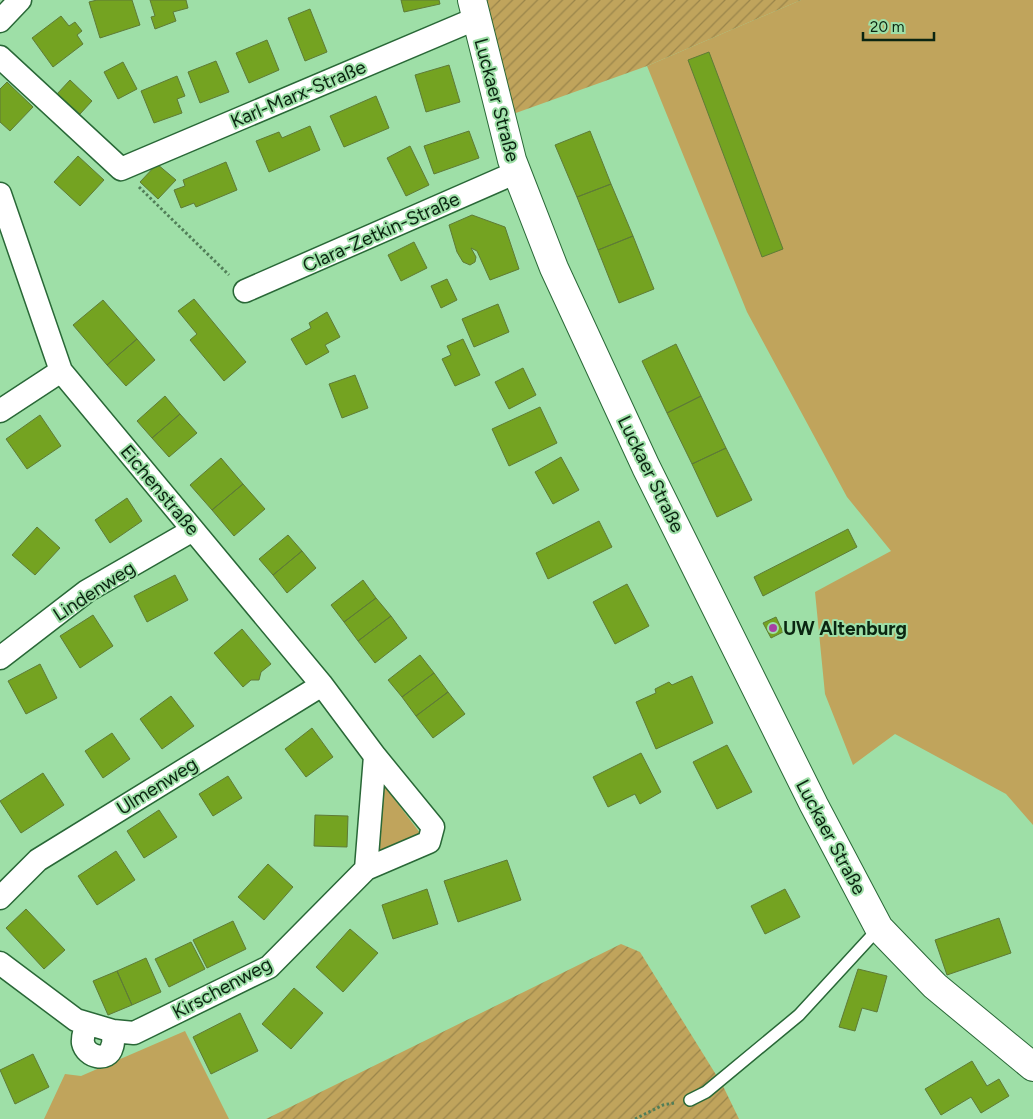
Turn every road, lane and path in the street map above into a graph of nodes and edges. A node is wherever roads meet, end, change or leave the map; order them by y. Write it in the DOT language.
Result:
graph roads {
  1 [pos="20,0"];
  2 [pos="474,9"];
  3 [pos="0,21"];
  4 [pos="0,57"];
  5 [pos="120,169"];
  6 [pos="517,172"];
  7 [pos="0,194"];
  8 [pos="245,291"];
  9 [pos="61,371"];
  10 [pos="0,412"];
  11 [pos="192,530"];
  12 [pos="0,658"];
  13 [pos="322,685"];
  14 [pos="375,756"];
  15 [pos="366,869"];
  16 [pos="0,898"];
  17 [pos="879,928"];
  18 [pos="0,963"];
  19 [pos="1033,1067"];
  20 [pos="690,1100"];
  21 [pos="635,1119"];
  1 -- 3 [label="street"];
  2 -- 5 [label="street, Karl-Marx-Straße"];
  2 -- 6 [label="street, Luckaer Straße"];
  4 -- 5 [label="street"];
  5 -- 8 [label="path"];
  6 -- 8 [label="street, Clara-Zetkin-Straße"];
  6 -- 17 [label="street, Luckaer Straße"];
  7 -- 9 [label="street, Eichenstraße"];
  9 -- 10 [label="street"];
  9 -- 11 [label="street, Eichenstraße"];
  11 -- 12 [label="street, Lindenweg"];
  11 -- 13 [label="street, Eichenstraße"];
  13 -- 14 [label="street, Eichenstraße"];
  13 -- 16 [label="street, Ulmenweg"];
  14 -- 15 [label="street"];
  14 -- 15 [label="street, Kirschenweg"];
  15 -- 18 [label="street, Kirschenweg"];
  17 -- 19 [label="street, Luckaer Straße"];
  17 -- 20 [label="lane"];
  20 -- 21 [label="path"];
}
